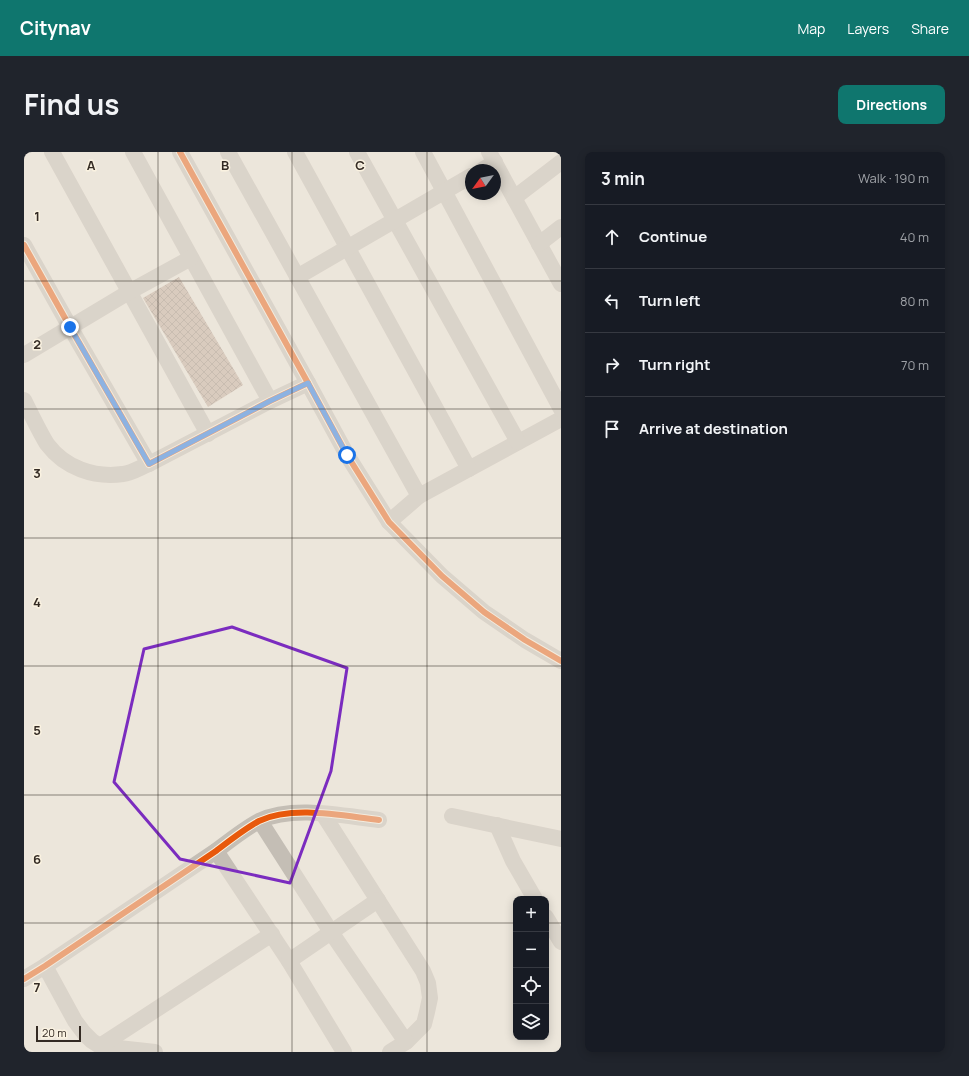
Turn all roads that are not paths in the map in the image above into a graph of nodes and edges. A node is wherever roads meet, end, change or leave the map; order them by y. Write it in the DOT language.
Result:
graph roads {
  1 [pos="52,152"];
  2 [pos="133,152"];
  3 [pos="180,152"];
  4 [pos="228,152"];
  5 [pos="295,152"];
  6 [pos="357,152"];
  7 [pos="423,152"];
  8 [pos="555,152"];
  9 [pos="489,162"];
  10 [pos="561,162"];
  11 [pos="465,180"];
  12 [pos="445,192"];
  13 [pos="514,198"];
  14 [pos="395,220"];
  15 [pos="561,227"];
  16 [pos="539,244"];
  17 [pos="24,245"];
  18 [pos="348,248"];
  19 [pos="191,258"];
  20 [pos="297,277"];
  21 [pos="561,284"];
  22 [pos="129,292"];
  23 [pos="70,327"];
  24 [pos="24,355"];
  25 [pos="308,383"];
  26 [pos="24,400"];
  27 [pos="270,401"];
  28 [pos="561,409"];
  29 [pos="561,419"];
  30 [pos="208,434"];
  31 [pos="518,442"];
  32 [pos="149,464"];
  33 [pos="469,469"];
  34 [pos="418,496"];
  35 [pos="389,522"];
  36 [pos="561,661"];
  37 [pos="323,814"];
  38 [pos="452,816"];
  39 [pos="379,820"];
  40 [pos="260,821"];
  41 [pos="497,825"];
  42 [pos="561,839"];
  43 [pos="216,851"];
  44 [pos="533,896"];
  45 [pos="378,900"];
  46 [pos="549,922"];
  47 [pos="331,932"];
  48 [pos="272,934"];
  49 [pos="561,942"];
  50 [pos="289,961"];
  51 [pos="44,966"];
  52 [pos="24,979"];
  53 [pos="406,1042"];
  54 [pos="100,1046"];
  55 [pos="155,1052"];
  56 [pos="344,1052"];
  57 [pos="390,1052"];
  1 -- 22 [label="street"];
  2 -- 19 [label="street"];
  3 -- 25 [label="street"];
  4 -- 20 [label="street"];
  5 -- 18 [label="street"];
  6 -- 14 [label="street"];
  7 -- 12 [label="street"];
  8 -- 10 [label="street"];
  9 -- 13 [label="street"];
  10 -- 13 [label="street"];
  11 -- 12 [label="street"];
  12 -- 14 [label="street"];
  12 -- 28 [label="street"];
  13 -- 16 [label="street"];
  14 -- 18 [label="street"];
  14 -- 31 [label="street"];
  15 -- 16 [label="street"];
  16 -- 21 [label="street"];
  17 -- 23 [label="street"];
  18 -- 20 [label="street"];
  18 -- 33 [label="street"];
  19 -- 22 [label="street"];
  19 -- 27 [label="street"];
  20 -- 34 [label="street"];
  22 -- 23 [label="street"];
  22 -- 30 [label="street"];
  23 -- 24 [label="street"];
  23 -- 32 [label="street"];
  25 -- 27 [label="street"];
  25 -- 35 [label="street"];
  26 -- 32 [label="street"];
  27 -- 30 [label="street"];
  29 -- 31 [label="street"];
  30 -- 32 [label="street"];
  31 -- 33 [label="street"];
  33 -- 34 [label="street"];
  34 -- 35 [label="street"];
  35 -- 36 [label="street"];
  37 -- 39 [label="street"];
  37 -- 40 [label="street"];
  37 -- 45 [label="street"];
  38 -- 41 [label="street"];
  40 -- 43 [label="street"];
  40 -- 47 [label="street"];
  41 -- 42 [label="street"];
  41 -- 44 [label="street"];
  43 -- 48 [label="street"];
  43 -- 51 [label="street"];
  45 -- 47 [label="street"];
  45 -- 53 [label="street"];
  46 -- 49 [label="street"];
  47 -- 50 [label="street"];
  47 -- 53 [label="street"];
  48 -- 50 [label="street"];
  48 -- 54 [label="street"];
  50 -- 56 [label="street"];
  51 -- 52 [label="street"];
  51 -- 54 [label="street"];
  53 -- 57 [label="street"];
  54 -- 55 [label="street"];
}
